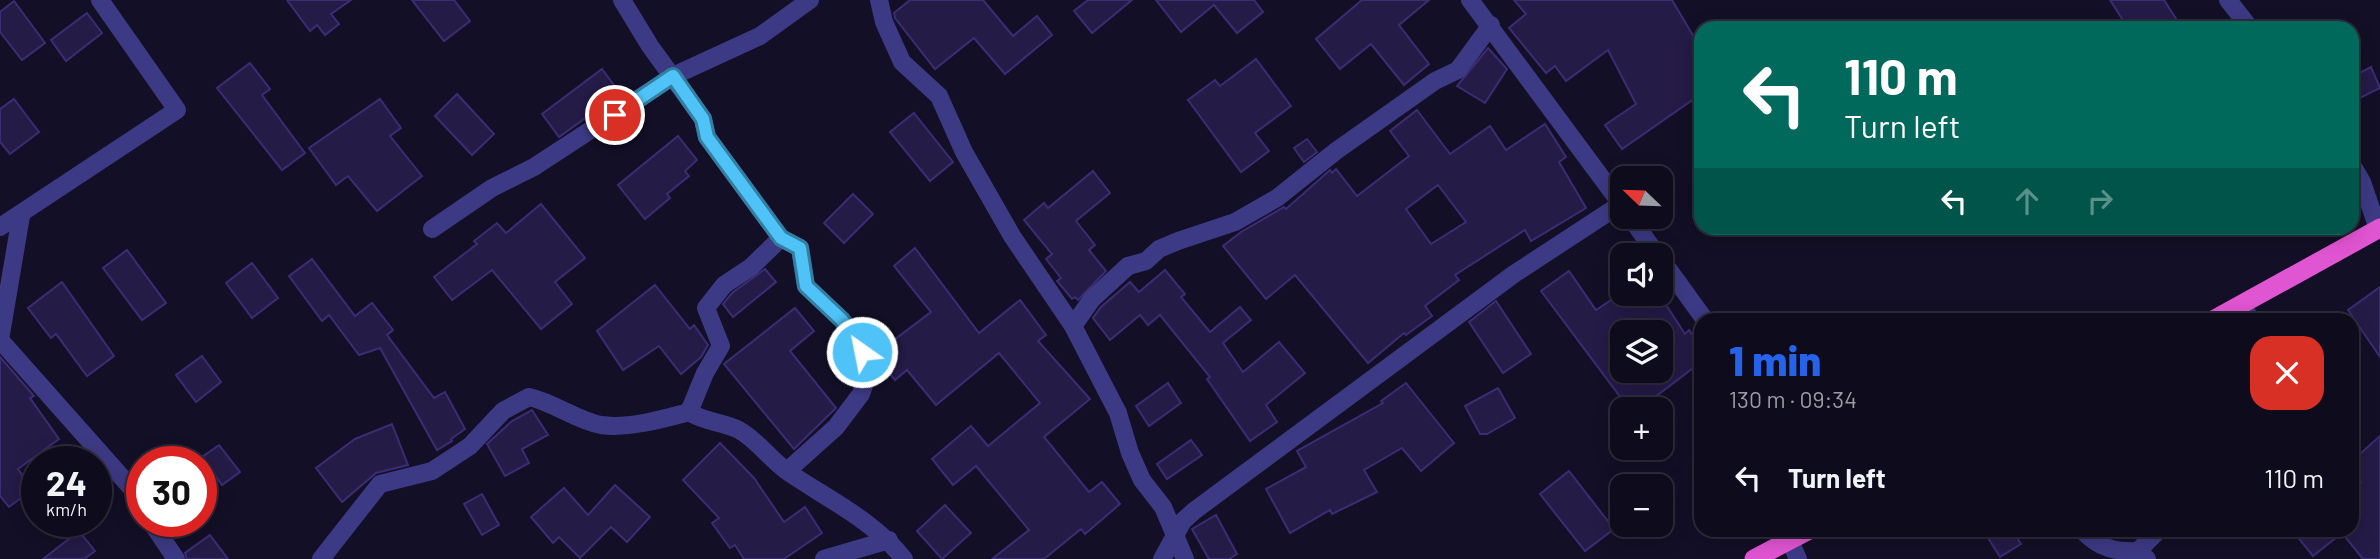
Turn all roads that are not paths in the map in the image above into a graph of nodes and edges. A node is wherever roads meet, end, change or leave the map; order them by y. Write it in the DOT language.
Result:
graph roads {
  1 [pos="100,0"];
  2 [pos="622,0"];
  3 [pos="810,0"];
  4 [pos="879,0"];
  5 [pos="1470,0"];
  6 [pos="2228,0"];
  7 [pos="2244,21"];
  8 [pos="1491,25"];
  9 [pos="673,76"];
  10 [pos="2359,182"];
  11 [pos="1610,188"];
  12 [pos="21,216"];
  13 [pos="1610,218"];
  14 [pos="0,227"];
  15 [pos="432,229"];
  16 [pos="2379,229"];
  17 [pos="781,238"];
  18 [pos="1673,275"];
  19 [pos="1700,313"];
  20 [pos="2247,313"];
  21 [pos="1073,326"];
  22 [pos="1,343"];
  23 [pos="689,412"];
  24 [pos="787,471"];
  25 [pos="126,482"];
  26 [pos="1174,535"];
  27 [pos="162,537"];
  28 [pos="1797,537"];
  29 [pos="2088,537"];
  30 [pos="2154,537"];
  31 [pos="890,540"];
  32 [pos="1790,541"];
  33 [pos="2142,555"];
  34 [pos="177,559"];
  35 [pos="321,559"];
  36 [pos="824,559"];
  37 [pos="904,559"];
  38 [pos="1163,559"];
  39 [pos="1185,559"];
  40 [pos="1754,559"];
  41 [pos="1798,559"];
  1 -- 12 [label="street"];
  2 -- 9 [label="street"];
  3 -- 9 [label="street"];
  4 -- 21 [label="street"];
  5 -- 8 [label="street"];
  6 -- 7 [label="street"];
  8 -- 11 [label="street"];
  8 -- 21 [label="street"];
  9 -- 15 [label="street"];
  9 -- 17 [label="street"];
  10 -- 16 [label="street"];
  12 -- 14 [label="street"];
  12 -- 22 [label="street"];
  13 -- 26 [label="street"];
  16 -- 20 [label="highway"];
  17 -- 23 [label="street"];
  17 -- 24 [label="street"];
  18 -- 19 [label="street"];
  21 -- 26 [label="street"];
  22 -- 25 [label="street"];
  23 -- 24 [label="street"];
  23 -- 35 [label="street"];
  24 -- 31 [label="street"];
  26 -- 38 [label="street"];
  26 -- 39 [label="street"];
  27 -- 34 [label="street"];
  28 -- 32 [label="highway"];
  29 -- 33 [label="street"];
  30 -- 33 [label="street"];
  31 -- 36 [label="street"];
  31 -- 37 [label="street"];
  32 -- 40 [label="highway"];
  32 -- 41 [label="street"];
}
